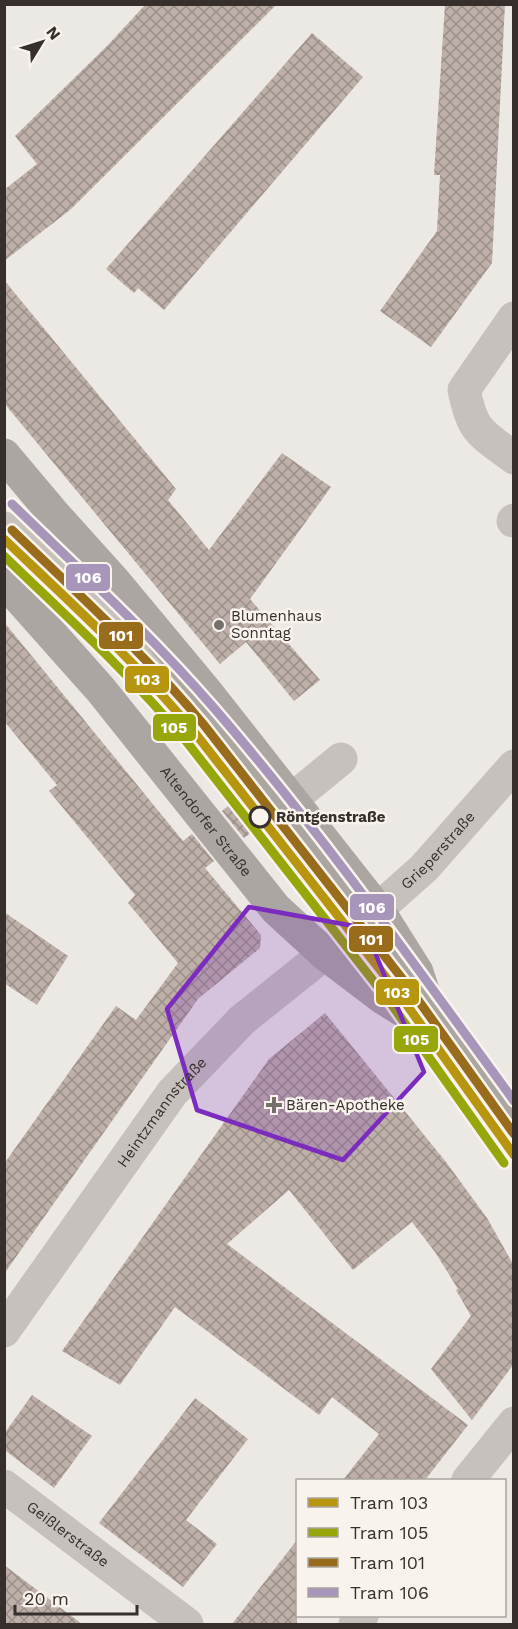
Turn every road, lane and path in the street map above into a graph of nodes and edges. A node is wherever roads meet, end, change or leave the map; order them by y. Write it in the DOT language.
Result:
graph roads {
  1 [pos="513,318"];
  2 [pos="4,455"];
  3 [pos="513,458"];
  4 [pos="4,528"];
  5 [pos="4,581"];
  6 [pos="341,759"];
  7 [pos="513,766"];
  8 [pos="291,800"];
  9 [pos="368,918"];
  10 [pos="324,954"];
  11 [pos="436,1030"];
  12 [pos="513,1139"];
  13 [pos="4,1331"];
  14 [pos="513,1423"];
  15 [pos="469,1479"];
  16 [pos="4,1486"];
  17 [pos="187,1624"];
  1 -- 3 [label="street"];
  2 -- 8 [label="main road, Altendorfer Straße"];
  4 -- 9 [label="street"];
  5 -- 10 [label="main road, Altendorfer Straße"];
  6 -- 8 [label="street"];
  7 -- 9 [label="street, Grieperstraße"];
  8 -- 9 [label="main road, Altendorfer Straße"];
  9 -- 10 [label="street, Heintzmannstraße"];
  9 -- 11 [label="main road, Altendorfer Straße"];
  10 -- 11 [label="main road, Altendorfer Straße"];
  10 -- 13 [label="street, Heintzmannstraße"];
  11 -- 12 [label="main road, Altendorfer Straße"];
  14 -- 15 [label="street"];
  16 -- 17 [label="street, Geißlerstraße"];
}
